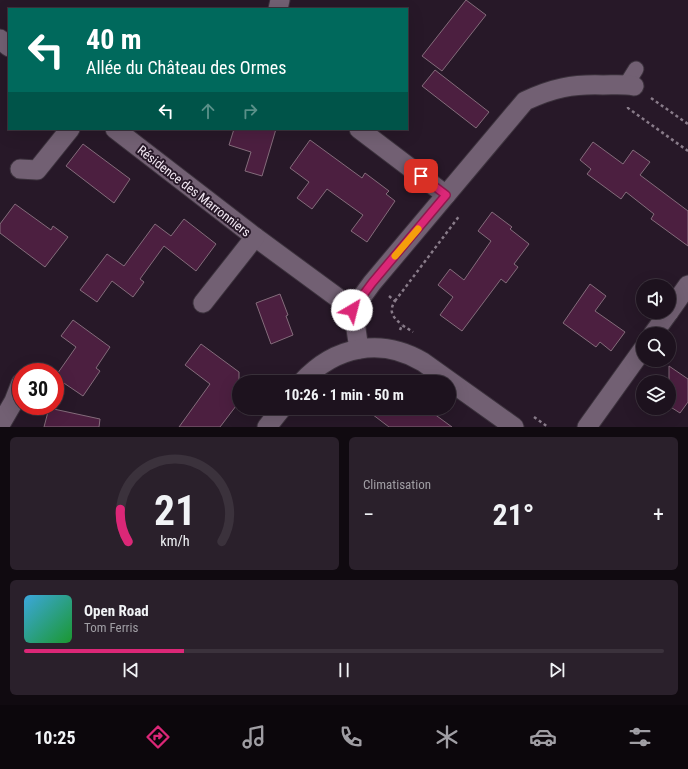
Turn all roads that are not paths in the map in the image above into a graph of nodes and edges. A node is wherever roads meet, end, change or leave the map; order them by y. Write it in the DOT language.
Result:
graph roads {
  1 [pos="632,80"];
  2 [pos="69,130"];
  3 [pos="116,130"];
  4 [pos="360,130"];
  5 [pos="20,169"];
  6 [pos="446,195"];
  7 [pos="255,237"];
  8 [pos="688,285"];
  9 [pos="676,302"];
  10 [pos="203,303"];
  11 [pos="352,310"];
  12 [pos="359,349"];
  13 [pos="636,359"];
  14 [pos="309,375"];
  15 [pos="12,404"];
  16 [pos="277,415"];
  17 [pos="0,425"];
  18 [pos="268,427"];
  19 [pos="514,427"];
  20 [pos="588,427"];
  1 -- 6 [label="street"];
  2 -- 5 [label="street"];
  3 -- 7 [label="street, Résidence des Marronniers"];
  4 -- 6 [label="street"];
  6 -- 11 [label="street"];
  7 -- 10 [label="street, Résidence des Marronniers"];
  7 -- 11 [label="street, Résidence des Marronniers"];
  8 -- 9 [label="street"];
  11 -- 12 [label="street"];
  12 -- 14 [label="street"];
  12 -- 19 [label="street"];
  13 -- 20 [label="street"];
  15 -- 17 [label="street"];
  16 -- 18 [label="street"];
}
